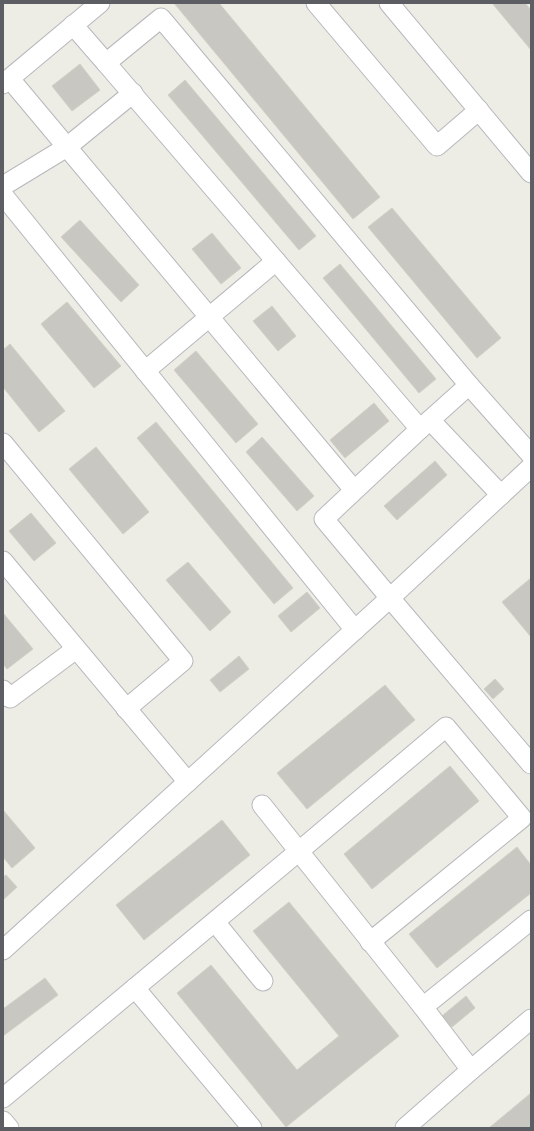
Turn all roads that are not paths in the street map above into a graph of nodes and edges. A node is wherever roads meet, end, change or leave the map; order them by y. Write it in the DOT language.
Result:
graph roads {
  1 [pos="100,3"];
  2 [pos="316,3"];
  3 [pos="389,3"];
  4 [pos="73,25"];
  5 [pos="106,63"];
  6 [pos="6,81"];
  7 [pos="133,93"];
  8 [pos="479,110"];
  9 [pos="67,148"];
  10 [pos="531,173"];
  11 [pos="3,186"];
  12 [pos="3,195"];
  13 [pos="276,261"];
  14 [pos="209,317"];
  15 [pos="145,371"];
  16 [pos="469,385"];
  17 [pos="425,424"];
  18 [pos="3,443"];
  19 [pos="531,455"];
  20 [pos="531,467"];
  21 [pos="354,490"];
  22 [pos="501,495"];
  23 [pos="3,561"];
  24 [pos="390,598"];
  25 [pos="355,630"];
  26 [pos="76,649"];
  27 [pos="3,690"];
  28 [pos="126,708"];
  29 [pos="531,764"];
  30 [pos="188,782"];
  31 [pos="262,805"];
  32 [pos="298,852"];
  33 [pos="531,920"];
  34 [pos="215,922"];
  35 [pos="370,942"];
  36 [pos="5,945"];
  37 [pos="263,981"];
  38 [pos="135,988"];
  39 [pos="423,1007"];
  40 [pos="531,1019"];
  41 [pos="471,1070"];
  42 [pos="3,1098"];
  43 [pos="3,1121"];
  44 [pos="9,1128"];
  45 [pos="252,1128"];
  46 [pos="405,1128"];
  1 -- 4 [label="street"];
  2 -- 8 [label="street"];
  3 -- 8 [label="street"];
  4 -- 5 [label="street"];
  4 -- 6 [label="street"];
  5 -- 7 [label="street"];
  5 -- 16 [label="street"];
  6 -- 9 [label="street"];
  7 -- 9 [label="street"];
  7 -- 13 [label="street"];
  8 -- 10 [label="street"];
  9 -- 11 [label="street"];
  9 -- 14 [label="street"];
  12 -- 15 [label="street"];
  13 -- 14 [label="street"];
  13 -- 17 [label="street"];
  14 -- 15 [label="street"];
  14 -- 21 [label="street"];
  15 -- 25 [label="street"];
  16 -- 17 [label="street"];
  16 -- 19 [label="street"];
  17 -- 21 [label="street"];
  17 -- 22 [label="street"];
  18 -- 28 [label="street"];
  20 -- 22 [label="street"];
  21 -- 24 [label="street"];
  22 -- 24 [label="street"];
  23 -- 26 [label="street"];
  24 -- 25 [label="street"];
  24 -- 29 [label="street"];
  25 -- 30 [label="street"];
  26 -- 27 [label="street"];
  26 -- 28 [label="street"];
  28 -- 30 [label="street"];
  30 -- 36 [label="street"];
  31 -- 32 [label="street"];
  32 -- 34 [label="street"];
  32 -- 35 [label="street"];
  32 -- 35 [label="street"];
  33 -- 39 [label="street"];
  34 -- 37 [label="street"];
  34 -- 38 [label="street"];
  35 -- 39 [label="street"];
  38 -- 42 [label="street"];
  38 -- 45 [label="street"];
  39 -- 41 [label="street"];
  40 -- 41 [label="street"];
  41 -- 46 [label="street"];
  43 -- 44 [label="street"];
}
